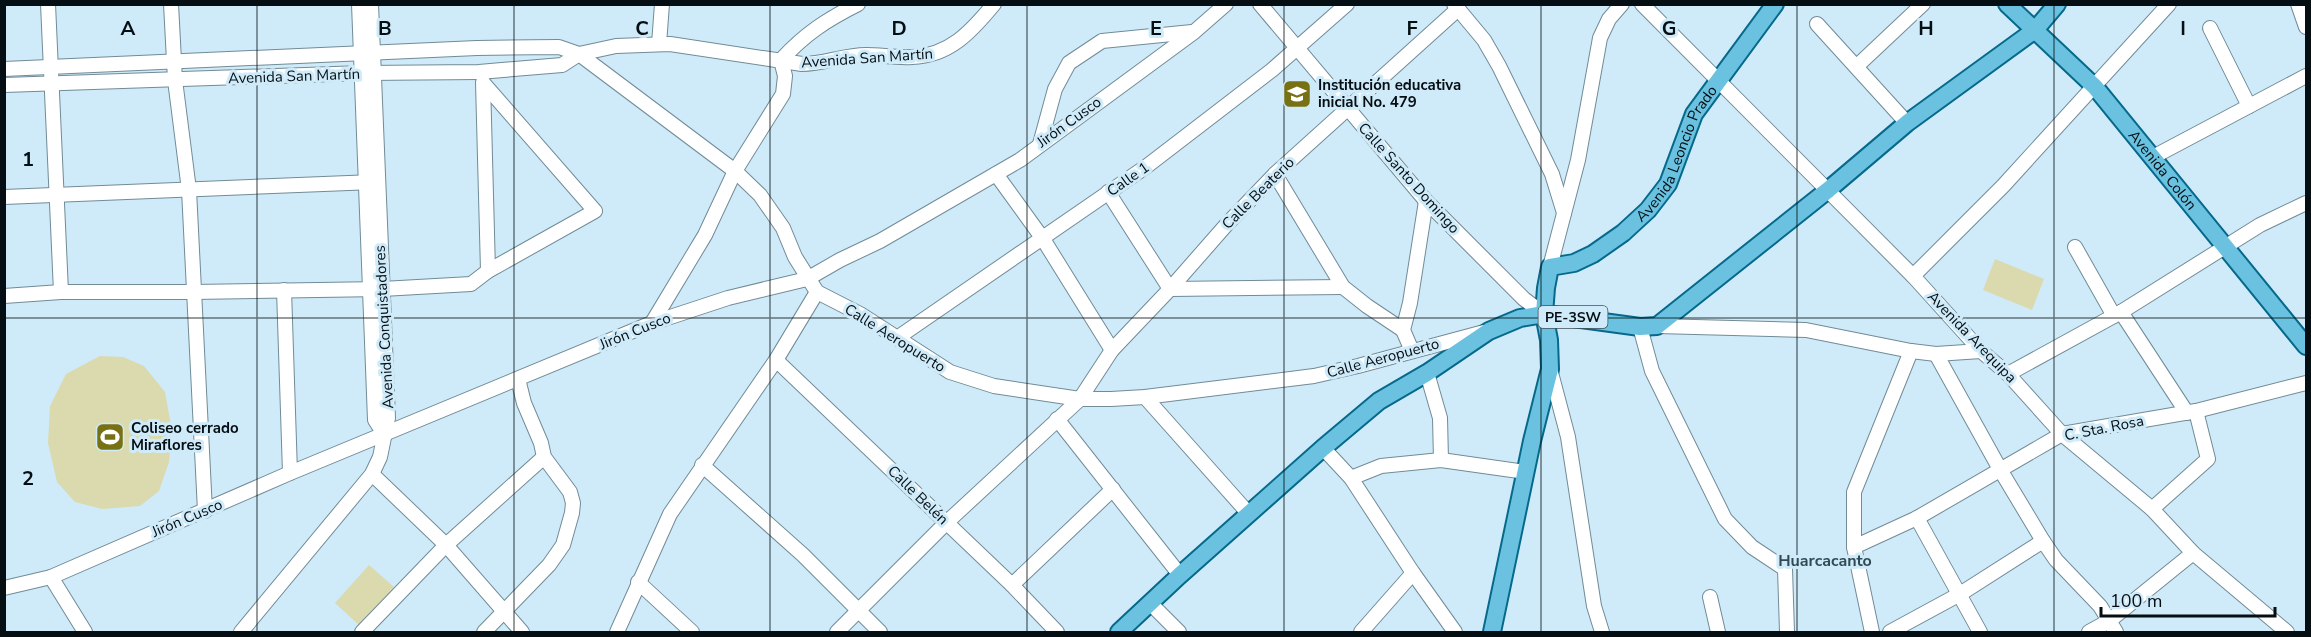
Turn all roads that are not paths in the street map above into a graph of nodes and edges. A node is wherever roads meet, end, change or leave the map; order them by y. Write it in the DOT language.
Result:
graph roads {
  1 [pos="48,4"];
  2 [pos="171,4"];
  3 [pos="359,4"];
  4 [pos="371,4"];
  5 [pos="662,4"];
  6 [pos="858,4"];
  7 [pos="994,4"];
  8 [pos="1226,4"];
  9 [pos="1260,4"];
  10 [pos="1347,4"];
  11 [pos="1622,4"];
  12 [pos="1642,4"];
  13 [pos="1775,4"];
  14 [pos="1923,4"];
  15 [pos="2007,4"];
  16 [pos="2057,4"];
  17 [pos="2169,4"];
  18 [pos="2298,4"];
  19 [pos="1456,7"];
  20 [pos="1817,24"];
  21 [pos="2307,27"];
  22 [pos="2210,28"];
  23 [pos="2036,30"];
  24 [pos="1194,32"];
  25 [pos="659,44"];
  26 [pos="1297,48"];
  27 [pos="367,53"];
  28 [pos="579,54"];
  29 [pos="781,60"];
  30 [pos="174,63"];
  31 [pos="1857,66"];
  32 [pos="51,68"];
  33 [pos="4,69"];
  34 [pos="368,73"];
  35 [pos="2307,76"];
  36 [pos="482,78"];
  37 [pos="175,80"];
  38 [pos="1718,80"];
  39 [pos="52,83"];
  40 [pos="4,85"];
  41 [pos="2095,87"];
  42 [pos="2249,106"];
  43 [pos="1347,108"];
  44 [pos="1907,123"];
  45 [pos="1040,144"];
  46 [pos="2153,156"];
  47 [pos="735,171"];
  48 [pos="996,174"];
  49 [pos="1275,174"];
  50 [pos="372,182"];
  51 [pos="189,190"];
  52 [pos="1828,190"];
  53 [pos="1108,192"];
  54 [pos="57,195"];
  55 [pos="4,196"];
  56 [pos="1426,201"];
  57 [pos="2307,203"];
  58 [pos="1564,216"];
  59 [pos="1043,239"];
  60 [pos="2075,247"];
  61 [pos="2226,248"];
  62 [pos="1550,267"];
  63 [pos="488,271"];
  64 [pos="1913,276"];
  65 [pos="807,279"];
  66 [pos="1343,287"];
  67 [pos="376,289"];
  68 [pos="1170,289"];
  69 [pos="284,290"];
  70 [pos="61,292"];
  71 [pos="193,292"];
  72 [pos="817,292"];
  73 [pos="4,296"];
  74 [pos="1544,314"];
  75 [pos="2117,314"];
  76 [pos="652,323"];
  77 [pos="1648,327"];
  78 [pos="1403,330"];
  79 [pos="1489,331"];
  80 [pos="897,338"];
  81 [pos="2307,346"];
  82 [pos="1112,350"];
  83 [pos="1412,351"];
  84 [pos="1911,351"];
  85 [pos="1981,351"];
  86 [pos="1936,354"];
  87 [pos="777,360"];
  88 [pos="1550,369"];
  89 [pos="1427,373"];
  90 [pos="2008,374"];
  91 [pos="518,380"];
  92 [pos="2307,383"];
  93 [pos="1145,397"];
  94 [pos="1080,399"];
  95 [pos="2191,412"];
  96 [pos="1057,419"];
  97 [pos="384,434"];
  98 [pos="2062,434"];
  99 [pos="1323,448"];
  100 [pos="544,457"];
  101 [pos="1441,460"];
  102 [pos="702,465"];
  103 [pos="2001,471"];
  104 [pos="1526,472"];
  105 [pos="290,473"];
  106 [pos="372,474"];
  107 [pos="1351,478"];
  108 [pos="1113,489"];
  109 [pos="2152,509"];
  110 [pos="205,511"];
  111 [pos="1249,514"];
  112 [pos="1917,518"];
  113 [pos="946,523"];
  114 [pos="2043,541"];
  115 [pos="446,545"];
  116 [pos="1854,547"];
  117 [pos="2193,553"];
  118 [pos="1413,573"];
  119 [pos="1180,575"];
  120 [pos="51,577"];
  121 [pos="638,582"];
  122 [pos="1012,585"];
  123 [pos="4,588"];
  124 [pos="1960,594"];
  125 [pos="1710,597"];
  126 [pos="1151,604"];
  127 [pos="502,612"];
  128 [pos="858,612"];
  129 [pos="2113,627"];
  130 [pos="2286,632"];
  131 [pos="85,633"];
  132 [pos="241,633"];
  133 [pos="362,633"];
  134 [pos="484,633"];
  135 [pos="522,633"];
  136 [pos="617,633"];
  137 [pos="692,633"];
  138 [pos="837,633"];
  139 [pos="880,633"];
  140 [pos="1057,633"];
  141 [pos="1119,633"];
  142 [pos="1179,633"];
  143 [pos="1361,633"];
  144 [pos="1455,633"];
  145 [pos="1492,633"];
  146 [pos="1602,633"];
  147 [pos="1718,633"];
  148 [pos="1787,633"];
  149 [pos="1872,633"];
  150 [pos="1890,633"];
  151 [pos="1980,633"];
  152 [pos="2090,633"];
  1 -- 32 [label="street"];
  2 -- 30 [label="street"];
  3 -- 27 [label="street, Avenida Conquistadores"];
  4 -- 27 [label="street, Avenida Conquistadores"];
  5 -- 25 [label="street"];
  6 -- 29 [label="street"];
  7 -- 29 [label="street, Avenida San Martín"];
  8 -- 24 [label="street, Jirón Cusco"];
  9 -- 26 [label="street, Calle Santo Domingo"];
  10 -- 26 [label="street, Calle 1"];
  11 -- 58 [label="street"];
  12 -- 38 [label="street, Avenida Arequipa"];
  13 -- 38 [label="main road, Avenida Leoncio Prado"];
  14 -- 31 [label="street"];
  15 -- 23 [label="main road, Avenida Colón"];
  16 -- 23 [label="main road"];
  17 -- 41 [label="street"];
  18 -- 21 [label="street"];
  19 -- 43 [label="street, Calle Beaterio"];
  19 -- 58 [label="street"];
  20 -- 31 [label="street"];
  22 -- 42 [label="street"];
  23 -- 41 [label="main road, Avenida Colón"];
  23 -- 44 [label="main road"];
  24 -- 45 [label="street, Jirón Cusco"];
  24 -- 45 [label="street"];
  25 -- 28 [label="street, Avenida San Martín"];
  25 -- 29 [label="street, Avenida San Martín"];
  26 -- 43 [label="street, Calle Santo Domingo"];
  26 -- 53 [label="street, Calle 1"];
  27 -- 28 [label="street, Avenida San Martín"];
  27 -- 30 [label="street, Avenida San Martín"];
  27 -- 34 [label="street, Avenida Conquistadores"];
  28 -- 36 [label="street, Avenida San Martín"];
  28 -- 47 [label="street, Calle Aeropuerto"];
  29 -- 47 [label="street"];
  30 -- 32 [label="street, Avenida San Martín"];
  30 -- 37 [label="street"];
  31 -- 44 [label="street"];
  32 -- 33 [label="street, Avenida San Martín"];
  32 -- 39 [label="street"];
  34 -- 36 [label="street, Avenida San Martín"];
  34 -- 37 [label="street, Avenida San Martín"];
  34 -- 50 [label="street, Avenida Conquistadores"];
  35 -- 42 [label="street"];
  36 -- 63 [label="street"];
  36 -- 63 [label="street"];
  37 -- 39 [label="street, Avenida San Martín"];
  37 -- 51 [label="street"];
  38 -- 52 [label="street, Avenida Arequipa"];
  38 -- 62 [label="main road, Avenida Leoncio Prado"];
  39 -- 40 [label="street, Avenida San Martín"];
  39 -- 54 [label="street"];
  41 -- 46 [label="main road, Avenida Colón"];
  41 -- 64 [label="street"];
  42 -- 46 [label="street"];
  43 -- 49 [label="street, Calle Beaterio"];
  43 -- 56 [label="street, Calle Santo Domingo"];
  44 -- 52 [label="main road"];
  45 -- 48 [label="street, Jirón Cusco"];
  46 -- 61 [label="main road, Avenida Colón"];
  47 -- 65 [label="street, Calle Aeropuerto"];
  47 -- 76 [label="street"];
  48 -- 59 [label="street"];
  48 -- 65 [label="street, Jirón Cusco"];
  49 -- 66 [label="street"];
  49 -- 68 [label="street, Calle Beaterio"];
  50 -- 51 [label="street"];
  50 -- 67 [label="street, Avenida Conquistadores"];
  51 -- 54 [label="street"];
  51 -- 71 [label="street"];
  52 -- 64 [label="street, Avenida Arequipa"];
  52 -- 77 [label="main road"];
  53 -- 59 [label="street, Calle 1"];
  53 -- 68 [label="street"];
  54 -- 55 [label="street"];
  54 -- 70 [label="street"];
  56 -- 74 [label="street, Calle Santo Domingo"];
  56 -- 78 [label="street"];
  57 -- 61 [label="street"];
  58 -- 62 [label="street"];
  59 -- 80 [label="street, Calle 1"];
  59 -- 82 [label="street"];
  60 -- 75 [label="street"];
  61 -- 75 [label="street"];
  61 -- 81 [label="main road, Avenida Colón"];
  62 -- 74 [label="main road"];
  63 -- 67 [label="street"];
  64 -- 85 [label="street, Avenida Arequipa"];
  65 -- 72 [label="street, Calle Aeropuerto"];
  65 -- 76 [label="street, Jirón Cusco"];
  66 -- 68 [label="street"];
  66 -- 78 [label="street"];
  67 -- 69 [label="street"];
  67 -- 97 [label="street, Avenida Conquistadores"];
  68 -- 82 [label="street, Calle Beaterio"];
  69 -- 71 [label="street"];
  69 -- 105 [label="street"];
  70 -- 71 [label="street"];
  70 -- 73 [label="street"];
  71 -- 110 [label="street"];
  72 -- 80 [label="street, Calle Aeropuerto"];
  72 -- 87 [label="street"];
  74 -- 77 [label="main road, PE-3SW"];
  74 -- 79 [label="main road, PE-3SW"];
  74 -- 88 [label="main road"];
  75 -- 90 [label="street"];
  75 -- 95 [label="street"];
  76 -- 91 [label="street, Jirón Cusco"];
  77 -- 84 [label="street"];
  77 -- 148 [label="street"];
  78 -- 83 [label="street"];
  79 -- 83 [label="street, Calle Aeropuerto"];
  79 -- 89 [label="main road, PE-3SW"];
  80 -- 94 [label="street, Calle Aeropuerto"];
  82 -- 94 [label="street, Calle Beaterio"];
  83 -- 93 [label="street, Calle Aeropuerto"];
  84 -- 86 [label="street"];
  84 -- 116 [label="street"];
  85 -- 86 [label="street"];
  85 -- 90 [label="street, Avenida Arequipa"];
  86 -- 103 [label="street"];
  87 -- 102 [label="street"];
  87 -- 113 [label="street, Calle Belén"];
  88 -- 104 [label="main road"];
  88 -- 146 [label="street"];
  89 -- 99 [label="main road, PE-3SW"];
  89 -- 101 [label="street"];
  90 -- 98 [label="street, Avenida Arequipa"];
  91 -- 97 [label="street, Jirón Cusco"];
  91 -- 100 [label="street"];
  92 -- 95 [label="street, C. Sta. Rosa"];
  93 -- 94 [label="street, Calle Aeropuerto"];
  93 -- 111 [label="street"];
  94 -- 96 [label="street, Calle Beaterio"];
  95 -- 98 [label="street, C. Sta. Rosa"];
  95 -- 109 [label="street"];
  96 -- 108 [label="street"];
  96 -- 113 [label="street, Calle Beaterio"];
  97 -- 105 [label="street, Jirón Cusco"];
  97 -- 106 [label="street, Avenida Conquistadores"];
  98 -- 103 [label="street, C. Sta. Rosa"];
  98 -- 109 [label="street, Avenida Arequipa"];
  99 -- 107 [label="street"];
  99 -- 111 [label="main road, PE-3SW"];
  100 -- 115 [label="street"];
  100 -- 127 [label="street"];
  101 -- 104 [label="street"];
  101 -- 107 [label="street"];
  102 -- 121 [label="street"];
  102 -- 128 [label="street"];
  103 -- 112 [label="street, C. Sta. Rosa"];
  103 -- 114 [label="street"];
  104 -- 145 [label="main road"];
  105 -- 110 [label="street, Jirón Cusco"];
  106 -- 115 [label="street"];
  106 -- 132 [label="street"];
  107 -- 118 [label="street"];
  108 -- 119 [label="street"];
  108 -- 122 [label="street"];
  109 -- 117 [label="street, Avenida Arequipa"];
  110 -- 120 [label="street, Jirón Cusco"];
  111 -- 119 [label="main road, PE-3SW"];
  112 -- 116 [label="street, C. Sta. Rosa"];
  112 -- 124 [label="street"];
  113 -- 122 [label="street, Calle Belén"];
  113 -- 128 [label="street, Calle Beaterio"];
  114 -- 124 [label="street"];
  114 -- 129 [label="street"];
  115 -- 127 [label="street"];
  115 -- 133 [label="street"];
  116 -- 149 [label="street"];
  117 -- 129 [label="street"];
  117 -- 130 [label="street, Avenida Arequipa"];
  118 -- 143 [label="street"];
  118 -- 144 [label="street"];
  119 -- 126 [label="main road, PE-3SW"];
  120 -- 123 [label="street, Jirón Cusco"];
  120 -- 131 [label="street"];
  121 -- 136 [label="street"];
  121 -- 137 [label="street"];
  122 -- 140 [label="street, Calle Belén"];
  124 -- 150 [label="street"];
  124 -- 151 [label="street"];
  125 -- 147 [label="street"];
  126 -- 141 [label="main road, PE-3SW"];
  126 -- 142 [label="street"];
  127 -- 134 [label="street"];
  127 -- 135 [label="street"];
  128 -- 138 [label="street, Calle Beaterio"];
  128 -- 139 [label="street"];
  129 -- 152 [label="street"];
}
